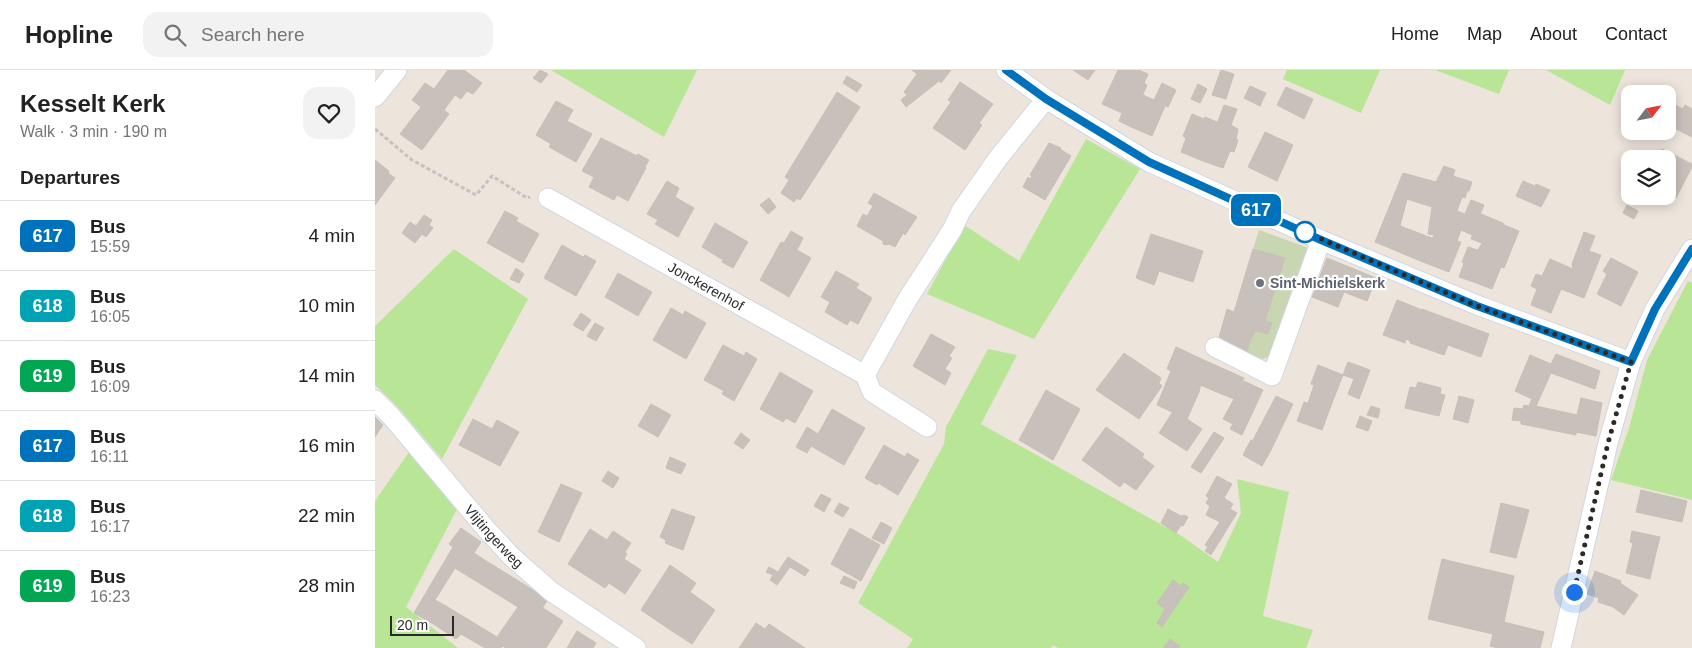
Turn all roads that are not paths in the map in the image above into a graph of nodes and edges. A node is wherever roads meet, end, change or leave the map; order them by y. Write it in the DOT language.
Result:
graph roads {
  1 [pos="397,70"];
  2 [pos="1006,70"];
  3 [pos="375,97"];
  4 [pos="1046,99"];
  5 [pos="548,198"];
  6 [pos="1321,240"];
  7 [pos="1692,249"];
  8 [pos="1215,347"];
  9 [pos="1631,362"];
  10 [pos="865,375"];
  11 [pos="375,400"];
  12 [pos="927,427"];
  13 [pos="636,648"];
  14 [pos="1561,648"];
  1 -- 3 [label="street"];
  2 -- 4 [label="street"];
  4 -- 6 [label="street"];
  4 -- 10 [label="street"];
  5 -- 10 [label="street, Jonckerenhof"];
  6 -- 8 [label="street"];
  6 -- 9 [label="street"];
  7 -- 9 [label="street"];
  9 -- 14 [label="street"];
  10 -- 12 [label="street, Jonckerenhof"];
  11 -- 13 [label="street, Vlijtingerweg"];
}
